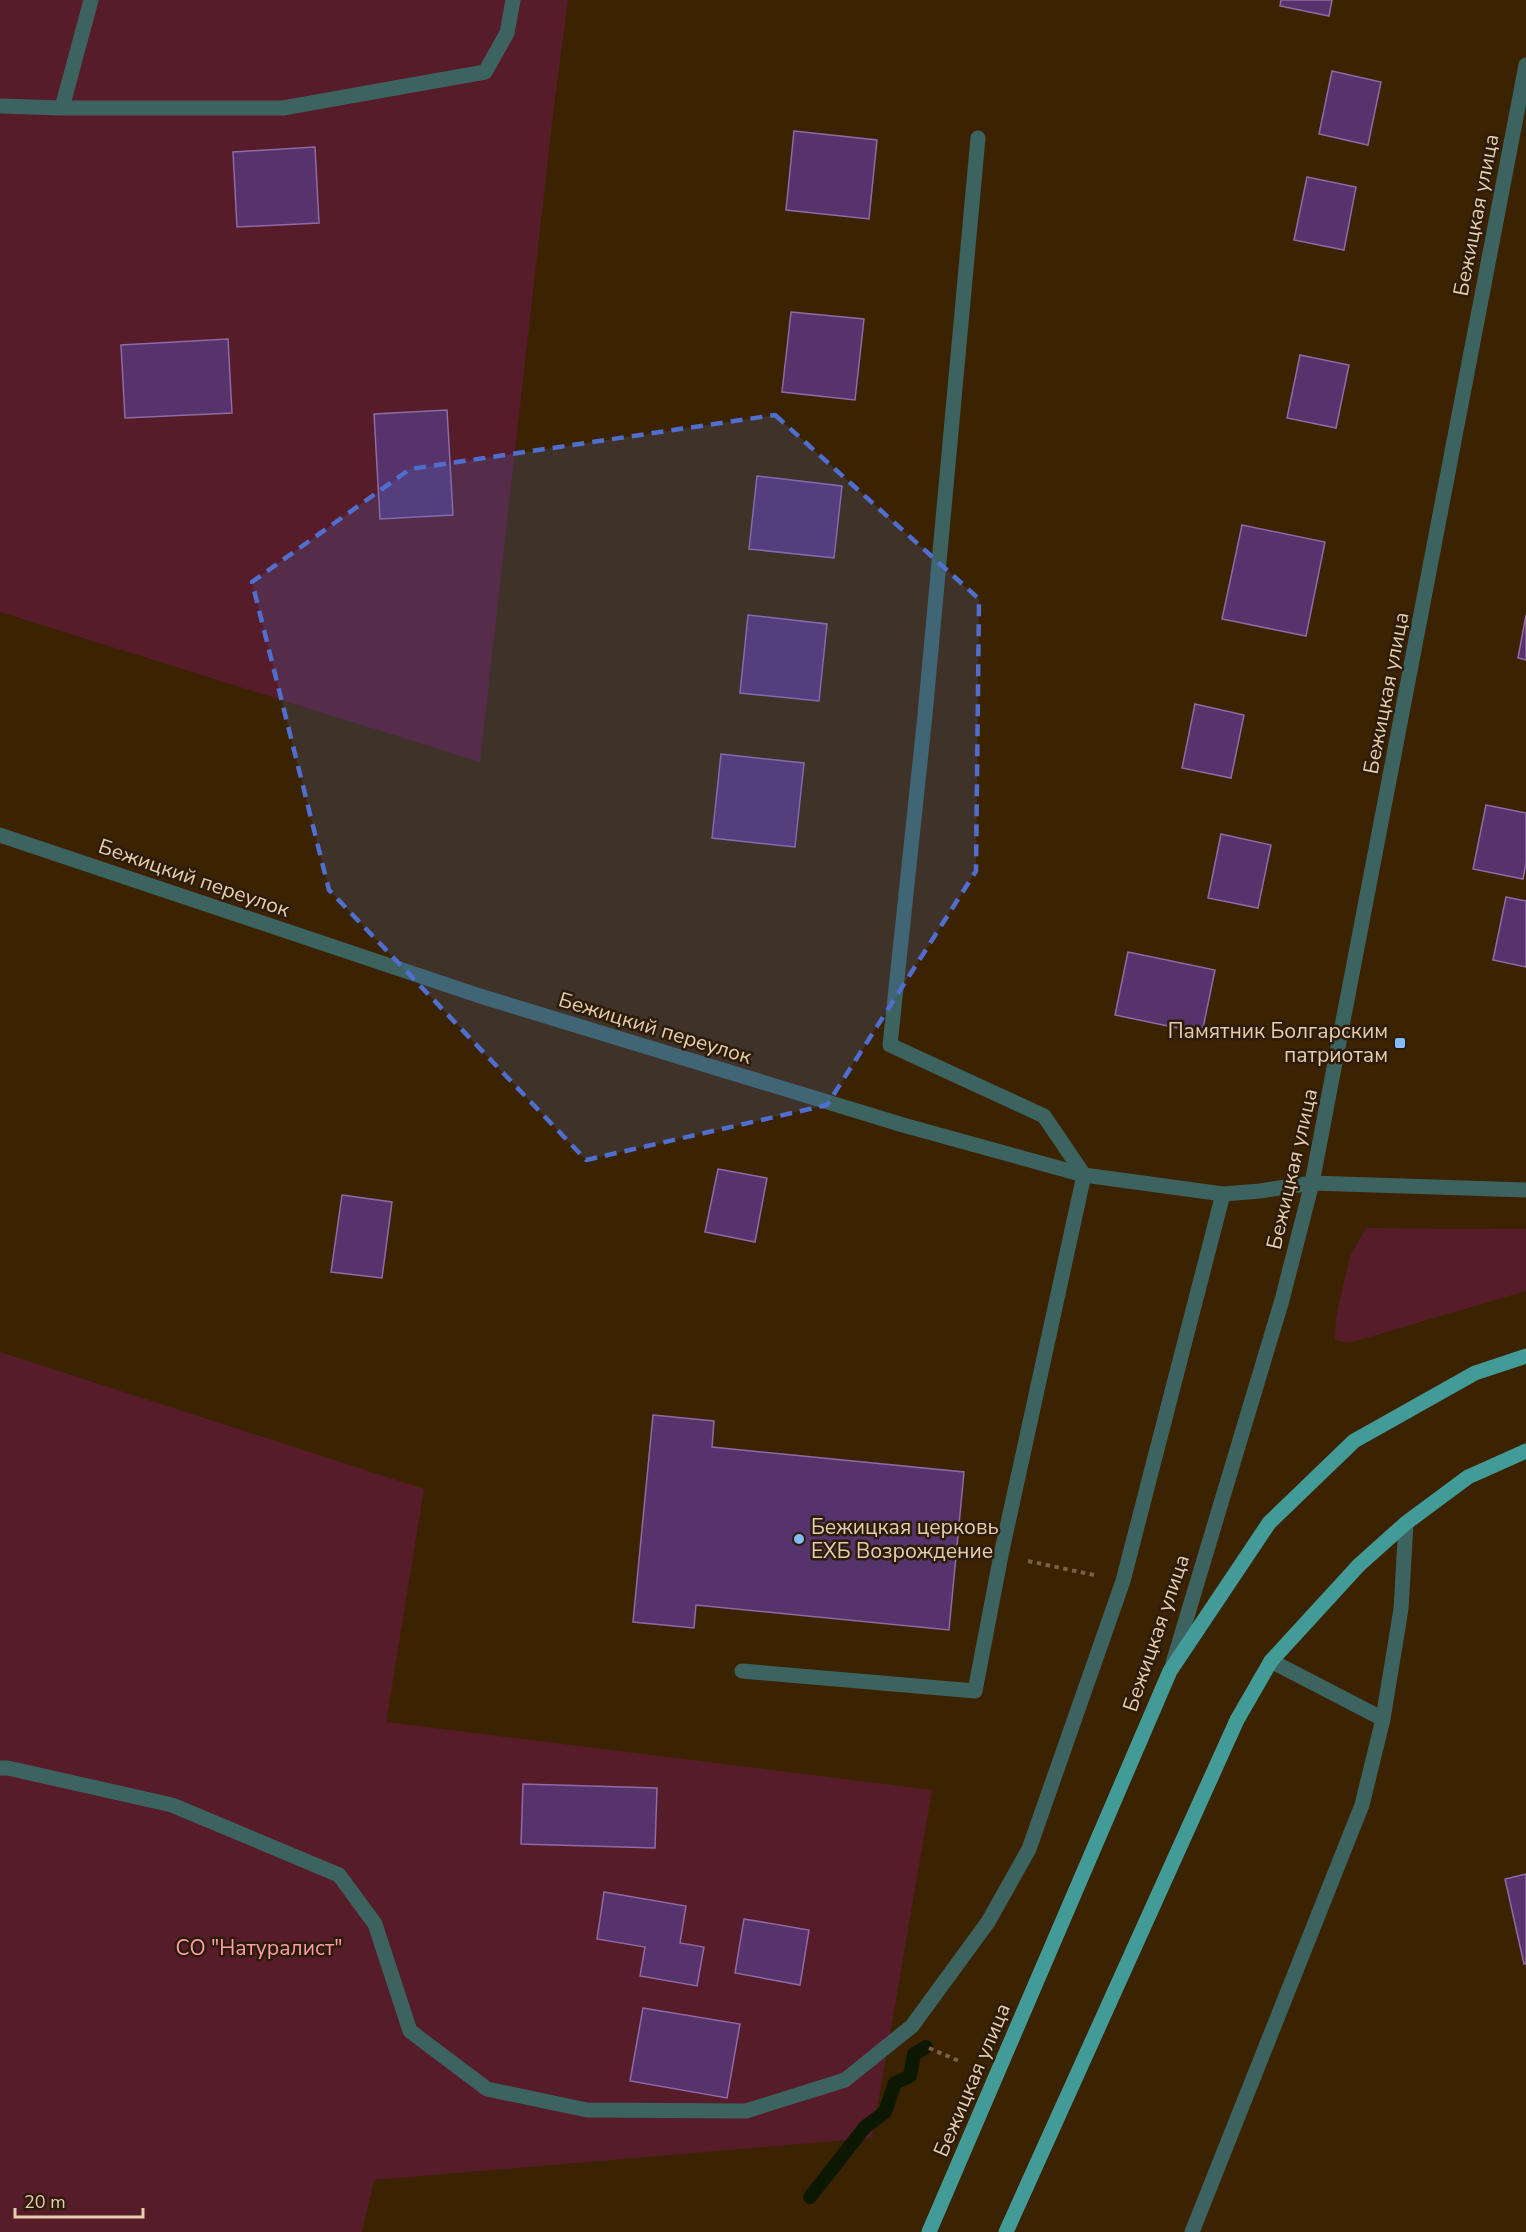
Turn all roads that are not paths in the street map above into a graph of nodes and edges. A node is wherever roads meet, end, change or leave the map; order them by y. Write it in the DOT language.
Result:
graph roads {
  1 [pos="91,0"];
  2 [pos="513,0"];
  3 [pos="1526,65"];
  4 [pos="0,106"];
  5 [pos="62,108"];
  6 [pos="978,138"];
  7 [pos="0,835"];
  8 [pos="1084,1175"];
  9 [pos="1312,1183"];
  10 [pos="1526,1190"];
  11 [pos="1223,1194"];
  12 [pos="1526,1356"];
  13 [pos="1526,1451"];
  14 [pos="1406,1523"];
  15 [pos="1271,1661"];
  16 [pos="742,1671"];
  17 [pos="1170,1671"];
  18 [pos="1383,1719"];
  19 [pos="0,1768"];
  20 [pos="929,2232"];
  21 [pos="1006,2232"];
  22 [pos="1192,2232"];
  1 -- 5 [label="street"];
  2 -- 5 [label="street"];
  3 -- 9 [label="street, Бежицкая улица"];
  4 -- 5 [label="street"];
  6 -- 8 [label="street"];
  7 -- 8 [label="street, Бежицкий переулок"];
  8 -- 11 [label="street, Бежицкий переулок"];
  8 -- 16 [label="street"];
  9 -- 10 [label="street, Бежицкий переулок"];
  9 -- 11 [label="street, Бежицкий переулок"];
  9 -- 17 [label="street, Бежицкая улица"];
  11 -- 19 [label="street"];
  12 -- 17 [label="main road"];
  13 -- 14 [label="main road"];
  14 -- 15 [label="main road"];
  14 -- 18 [label="street"];
  15 -- 18 [label="street"];
  15 -- 21 [label="main road"];
  17 -- 20 [label="main road, Бежицкая улица"];
  18 -- 22 [label="street"];
}
